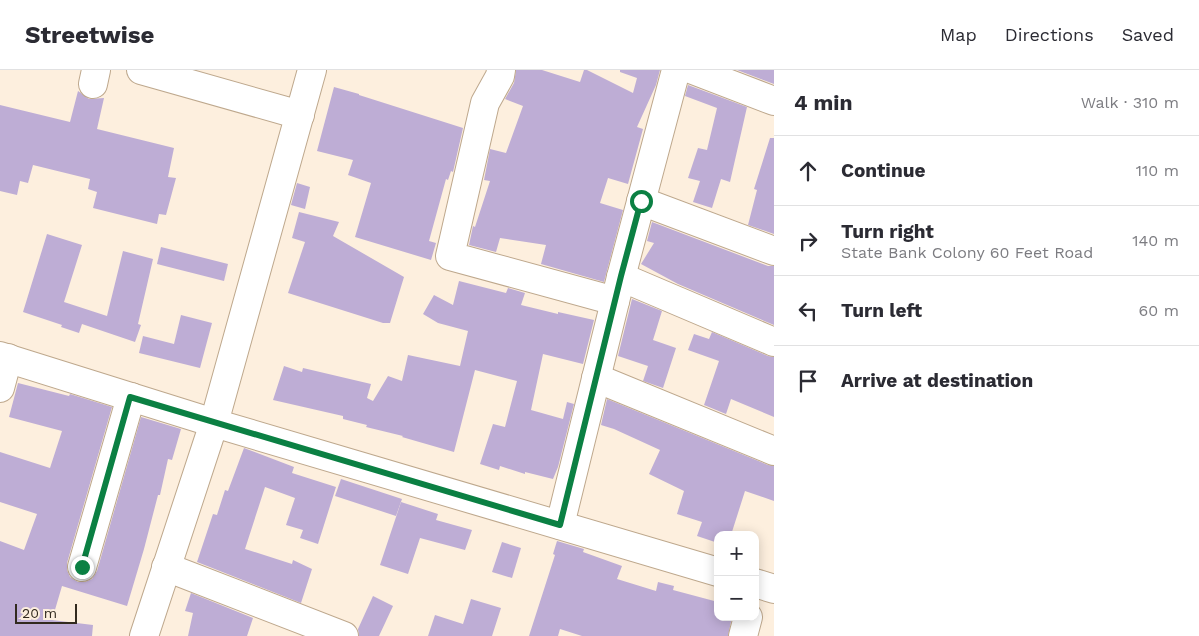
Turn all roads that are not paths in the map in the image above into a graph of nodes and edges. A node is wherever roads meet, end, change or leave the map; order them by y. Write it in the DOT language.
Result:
graph roads {
  1 [pos="141,70"];
  2 [pos="312,70"];
  3 [pos="501,70"];
  4 [pos="676,70"];
  5 [pos="693,70"];
  6 [pos="774,101"];
  7 [pos="300,115"];
  8 [pos="641,201"];
  9 [pos="774,251"];
  10 [pos="618,289"];
  11 [pos="774,342"];
  12 [pos="4,357"];
  13 [pos="596,378"];
  14 [pos="0,388"];
  15 [pos="130,397"];
  16 [pos="214,423"];
  17 [pos="774,451"];
  18 [pos="560,525"];
  19 [pos="82,567"];
  20 [pos="166,567"];
  21 [pos="714,571"];
  22 [pos="747,621"];
  23 [pos="144,636"];
  24 [pos="344,636"];
  25 [pos="742,636"];
  1 -- 7 [label="street"];
  2 -- 7 [label="street"];
  3 -- 10 [label="street"];
  4 -- 8 [label="street"];
  5 -- 6 [label="street"];
  7 -- 16 [label="street"];
  8 -- 9 [label="street"];
  8 -- 10 [label="street"];
  10 -- 11 [label="street"];
  10 -- 13 [label="street"];
  12 -- 14 [label="street"];
  12 -- 15 [label="street"];
  13 -- 17 [label="street"];
  13 -- 18 [label="street"];
  15 -- 16 [label="street"];
  15 -- 19 [label="street"];
  16 -- 18 [label="street"];
  16 -- 20 [label="street"];
  18 -- 21 [label="street"];
  20 -- 23 [label="street"];
  20 -- 24 [label="street"];
  22 -- 25 [label="street"];
}
